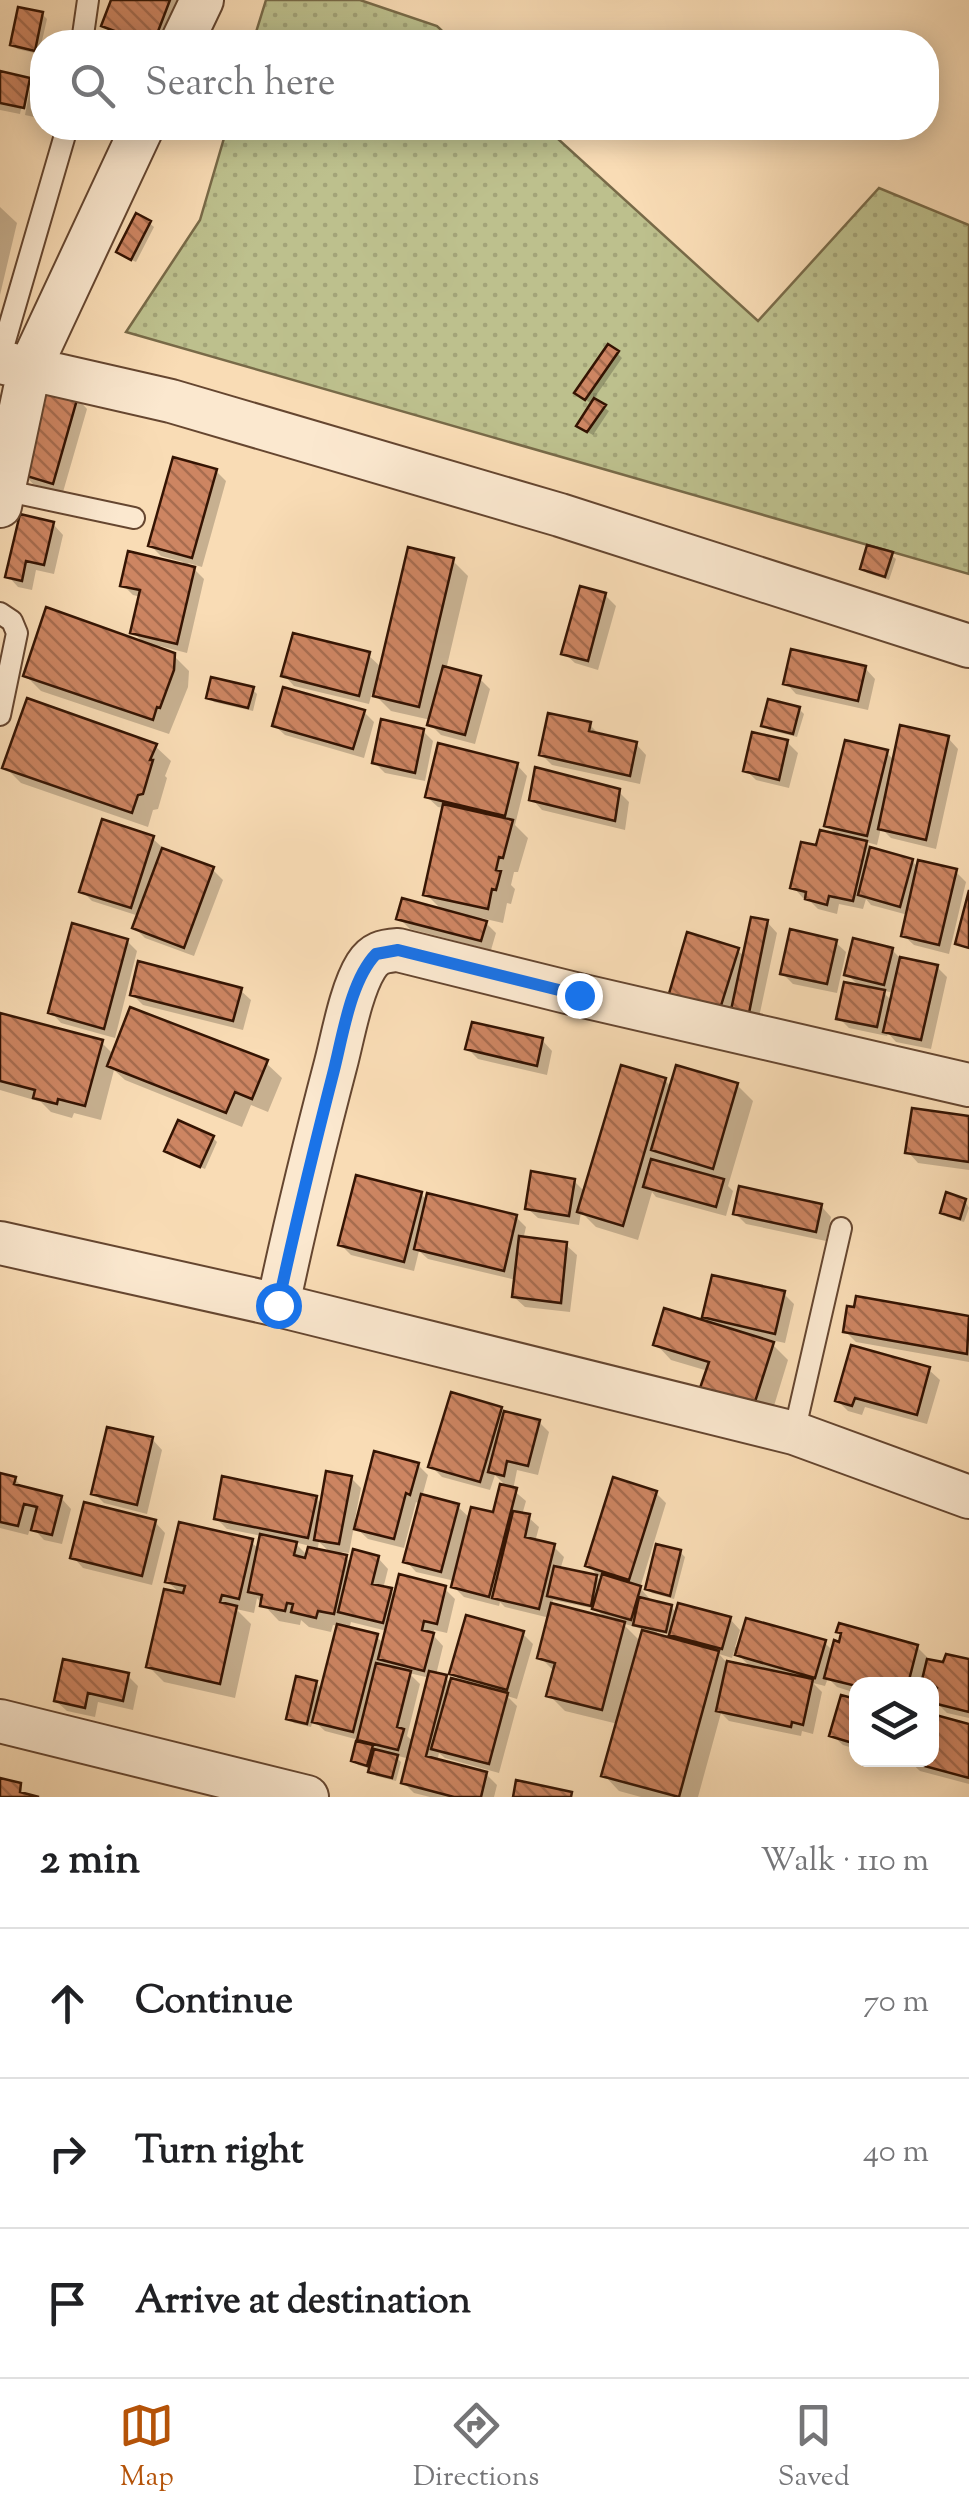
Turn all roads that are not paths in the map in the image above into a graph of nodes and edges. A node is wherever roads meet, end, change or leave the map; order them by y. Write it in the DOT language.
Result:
graph roads {
  1 [pos="88,0"];
  2 [pos="202,0"];
  3 [pos="84,30"];
  4 [pos="188,30"];
  5 [pos="65,140"];
  6 [pos="135,140"];
  7 [pos="10,364"];
  8 [pos="2,498"];
  9 [pos="134,518"];
  10 [pos="0,612"];
  11 [pos="969,646"];
  12 [pos="0,715"];
  13 [pos="969,1085"];
  14 [pos="841,1228"];
  15 [pos="0,1243"];
  16 [pos="278,1305"];
  17 [pos="794,1433"];
  18 [pos="969,1497"];
  19 [pos="0,1721"];
  20 [pos="307,1797"];
  1 -- 3 [label="lane"];
  2 -- 4 [label="street"];
  5 -- 7 [label="lane"];
  6 -- 7 [label="street"];
  7 -- 8 [label="street"];
  7 -- 11 [label="street"];
  8 -- 9 [label="lane"];
  10 -- 12 [label="lane"];
  13 -- 16 [label="street"];
  14 -- 17 [label="lane"];
  15 -- 16 [label="street"];
  16 -- 17 [label="street"];
  17 -- 18 [label="street"];
  19 -- 20 [label="street"];
}
